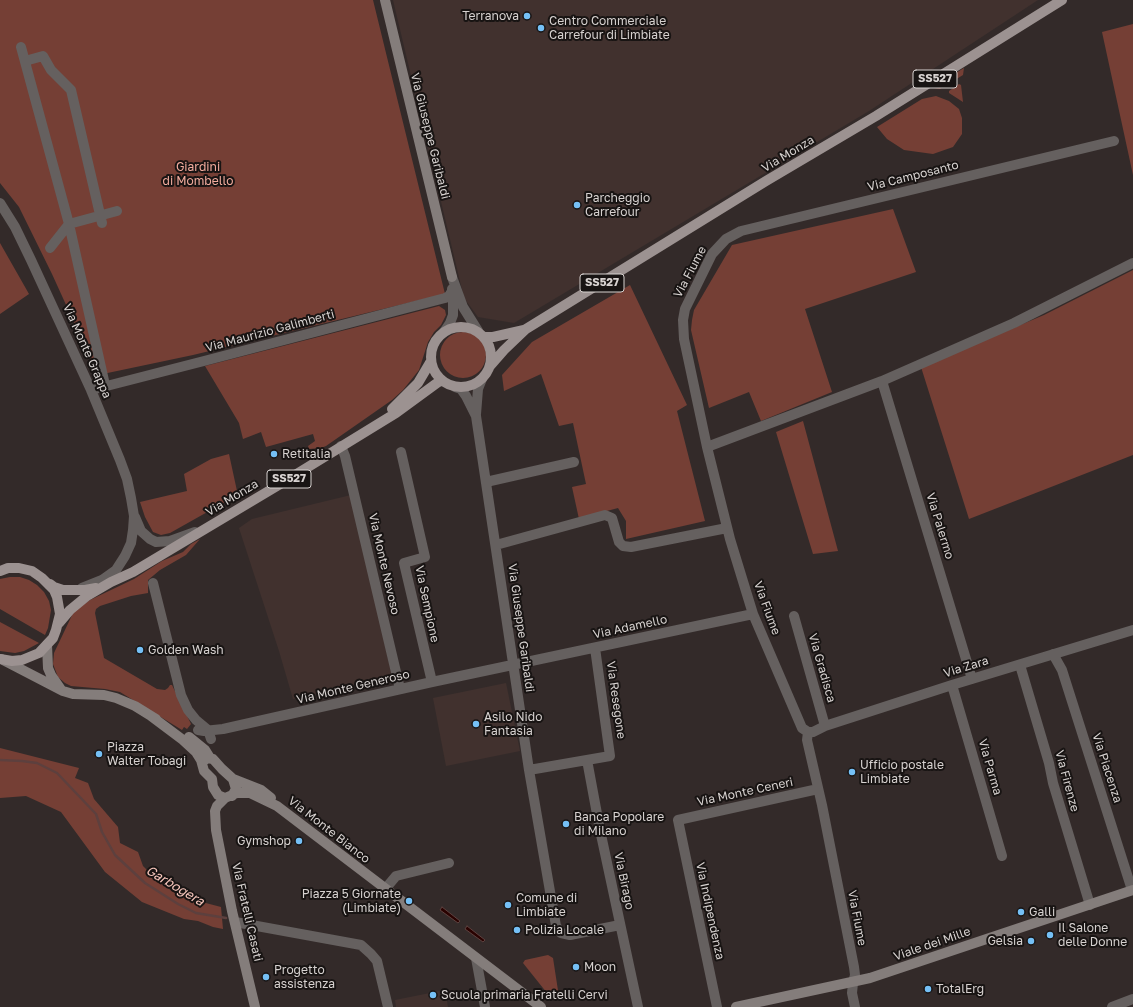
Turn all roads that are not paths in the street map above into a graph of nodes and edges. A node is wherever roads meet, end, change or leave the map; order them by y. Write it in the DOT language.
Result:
graph roads {
  1 [pos="385,0"];
  2 [pos="1062,0"];
  3 [pos="21,47"];
  4 [pos="24,61"];
  5 [pos="1114,141"];
  6 [pos="0,203"];
  7 [pos="117,211"];
  8 [pos="101,219"];
  9 [pos="69,224"];
  10 [pos="721,244"];
  11 [pos="50,248"];
  12 [pos="1133,263"];
  13 [pos="452,277"];
  14 [pos="452,291"];
  15 [pos="526,329"];
  16 [pos="444,332"];
  17 [pos="481,334"];
  18 [pos="431,361"];
  19 [pos="490,366"];
  20 [pos="482,379"];
  21 [pos="442,380"];
  22 [pos="882,381"];
  23 [pos="105,385"];
  24 [pos="455,386"];
  25 [pos="91,390"];
  26 [pos="476,416"];
  27 [pos="364,432"];
  28 [pos="341,446"];
  29 [pos="707,447"];
  30 [pos="402,452"];
  31 [pos="574,462"];
  32 [pos="486,482"];
  33 [pos="134,516"];
  34 [pos="213,525"];
  35 [pos="727,528"];
  36 [pos="496,545"];
  37 [pos="0,570"];
  38 [pos="42,578"];
  39 [pos="111,582"];
  40 [pos="153,583"];
  41 [pos="77,590"];
  42 [pos="753,614"];
  43 [pos="794,616"];
  44 [pos="59,623"];
  45 [pos="1133,630"];
  46 [pos="47,645"];
  47 [pos="595,648"];
  48 [pos="1053,654"];
  49 [pos="1,659"];
  50 [pos="513,665"];
  51 [pos="1020,665"];
  52 [pos="972,679"];
  53 [pos="432,682"];
  54 [pos="952,685"];
  55 [pos="400,689"];
  56 [pos="63,691"];
  57 [pos="151,716"];
  58 [pos="825,726"];
  59 [pos="203,730"];
  60 [pos="808,732"];
  61 [pos="190,738"];
  62 [pos="587,760"];
  63 [pos="210,762"];
  64 [pos="529,770"];
  65 [pos="233,778"];
  66 [pos="818,789"];
  67 [pos="215,791"];
  68 [pos="229,797"];
  69 [pos="277,806"];
  70 [pos="678,820"];
  71 [pos="216,823"];
  72 [pos="1002,856"];
  73 [pos="449,863"];
  74 [pos="366,874"];
  75 [pos="386,888"];
  76 [pos="1133,890"];
  77 [pos="1090,905"];
  78 [pos="235,922"];
  79 [pos="620,925"];
  80 [pos="447,936"];
  81 [pos="476,958"];
  82 [pos="853,983"];
  83 [pos="1133,999"];
  84 [pos="540,1006"];
  85 [pos="255,1007"];
  86 [pos="388,1007"];
  87 [pos="485,1007"];
  88 [pos="638,1007"];
  89 [pos="716,1007"];
  90 [pos="736,1007"];
  91 [pos="855,1007"];
  92 [pos="1112,1007"];
  1 -- 13 [label="street, Via Giuseppe Garibaldi"];
  2 -- 15 [label="main road, Via Monza / SS527"];
  3 -- 4 [label="street"];
  4 -- 8 [label="street"];
  4 -- 9 [label="street"];
  5 -- 10 [label="street, Via Camposanto"];
  6 -- 25 [label="street, Via Monte Grappa"];
  7 -- 8 [label="street"];
  8 -- 9 [label="street"];
  9 -- 11 [label="street"];
  9 -- 23 [label="street"];
  10 -- 29 [label="street, Via Fiume"];
  12 -- 22 [label="street"];
  13 -- 14 [label="street, Via Giuseppe Garibaldi"];
  13 -- 17 [label="street, Via Giuseppe Garibaldi"];
  14 -- 16 [label="street, Via Giuseppe Garibaldi"];
  14 -- 23 [label="street, Via Maurizio Galimberti"];
  15 -- 17 [label="main road, Via Monza / SS527"];
  15 -- 19 [label="main road, Via Monza / SS527"];
  16 -- 17 [label="main road"];
  16 -- 18 [label="main road"];
  17 -- 19 [label="main road"];
  18 -- 21 [label="main road"];
  18 -- 27 [label="main road, Via Monza / SS527"];
  19 -- 20 [label="main road"];
  20 -- 24 [label="main road"];
  20 -- 26 [label="street, Via Giuseppe Garibaldi"];
  21 -- 24 [label="main road"];
  21 -- 27 [label="main road, Via Monza / SS527"];
  22 -- 29 [label="street"];
  22 -- 52 [label="street, Via Palermo"];
  23 -- 25 [label="street, Via Maurizio Galimberti"];
  24 -- 26 [label="street, Via Giuseppe Garibaldi"];
  25 -- 33 [label="street, Via Monte Grappa"];
  26 -- 32 [label="street, Via Giuseppe Garibaldi"];
  27 -- 28 [label="main road, Via Monza / SS527"];
  28 -- 34 [label="main road, Via Monza / SS527"];
  28 -- 55 [label="street, Via Monte Nevoso"];
  29 -- 35 [label="street, Via Fiume"];
  30 -- 53 [label="street, Via Sempione"];
  31 -- 32 [label="street"];
  32 -- 36 [label="street, Via Giuseppe Garibaldi"];
  33 -- 34 [label="street, Via Monte Grappa"];
  33 -- 41 [label="street, Via Monte Grappa"];
  34 -- 39 [label="main road, Via Monza / SS527"];
  35 -- 36 [label="street"];
  35 -- 42 [label="street, Via Fiume"];
  36 -- 50 [label="street, Via Giuseppe Garibaldi"];
  37 -- 38 [label="main road, SS527"];
  38 -- 41 [label="main road, Via Monza / SS527"];
  38 -- 44 [label="main road, SS527"];
  39 -- 41 [label="main road, Via Monza / SS527"];
  39 -- 44 [label="main road, Via Monza / SS527"];
  40 -- 59 [label="street"];
  42 -- 47 [label="street, Via Adamello"];
  42 -- 60 [label="street, Via Fiume"];
  43 -- 58 [label="street, Via Gradisca"];
  44 -- 46 [label="main road, SS527"];
  45 -- 48 [label="street, Via Zara"];
  46 -- 49 [label="main road, SS527"];
  46 -- 56 [label="street"];
  47 -- 50 [label="street, Via Adamello"];
  47 -- 62 [label="street, Via Resegone"];
  48 -- 51 [label="street, Via Zara"];
  48 -- 76 [label="street, Via Piacenza"];
  49 -- 56 [label="street"];
  50 -- 53 [label="street, Via Monte Generoso"];
  50 -- 64 [label="street, Via Giuseppe Garibaldi"];
  51 -- 52 [label="street, Via Zara"];
  51 -- 77 [label="street, Via Firenze"];
  52 -- 54 [label="street, Via Zara"];
  53 -- 55 [label="street, Via Monte Generoso"];
  54 -- 58 [label="street, Via Zara"];
  54 -- 72 [label="street, Via Parma"];
  55 -- 59 [label="street, Via Monte Generoso"];
  56 -- 57 [label="street"];
  57 -- 61 [label="street"];
  57 -- 63 [label="street"];
  58 -- 60 [label="street, Via Zara"];
  59 -- 61 [label="street"];
  59 -- 63 [label="street"];
  60 -- 66 [label="street, Via Fiume"];
  61 -- 63 [label="street"];
  62 -- 64 [label="street"];
  62 -- 79 [label="street, Via Birago"];
  63 -- 65 [label="street"];
  63 -- 67 [label="street"];
  64 -- 79 [label="street, Via Giuseppe Garibaldi"];
  65 -- 68 [label="street"];
  65 -- 69 [label="street, Via Monte Bianco"];
  66 -- 70 [label="street, Via Monte Ceneri"];
  66 -- 82 [label="street, Via Fiume"];
  67 -- 68 [label="street"];
  67 -- 71 [label="street, Via Fratelli Casati"];
  68 -- 69 [label="street, Via Monte Bianco"];
  68 -- 71 [label="street, Via Fratelli Casati"];
  69 -- 74 [label="street, Via Monte Bianco"];
  70 -- 89 [label="street, Via Indipendenza"];
  71 -- 78 [label="street, Via Fratelli Casati"];
  73 -- 75 [label="street"];
  74 -- 75 [label="street, Via Monte Bianco"];
  74 -- 80 [label="street, Via Monte Bianco"];
  75 -- 80 [label="street, Via Monte Bianco"];
  76 -- 77 [label="street, Viale dei Mille"];
  77 -- 82 [label="street, Viale dei Mille"];
  78 -- 85 [label="street, Via Fratelli Casati"];
  78 -- 86 [label="street"];
  79 -- 88 [label="street, Via Birago"];
  80 -- 81 [label="street, Via Monte Bianco"];
  81 -- 84 [label="street, Via Monte Bianco"];
  81 -- 87 [label="street"];
  82 -- 90 [label="street, Viale dei Mille"];
  82 -- 91 [label="street, Via Fiume"];
  83 -- 92 [label="street"];
}
